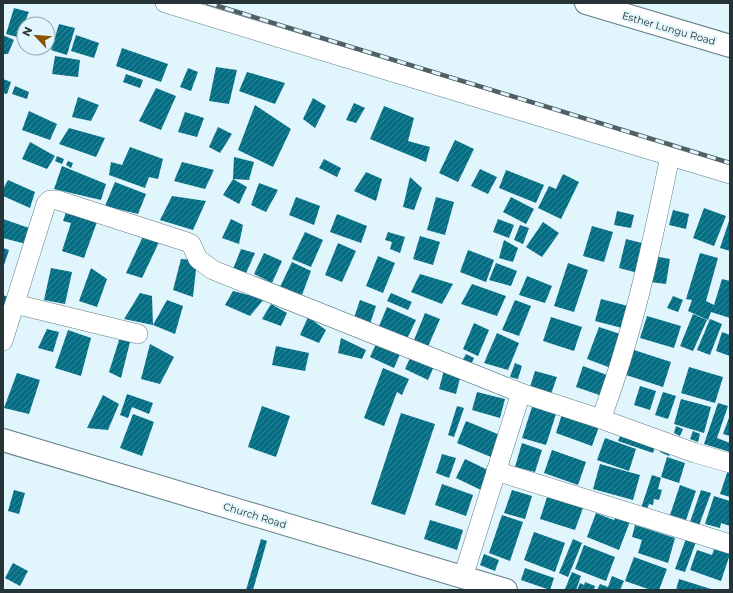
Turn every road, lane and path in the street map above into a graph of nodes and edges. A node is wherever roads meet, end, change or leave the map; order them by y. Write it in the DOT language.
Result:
graph roads {
  1 [pos="165,3"];
  2 [pos="586,3"];
  3 [pos="730,46"];
  4 [pos="670,156"];
  5 [pos="730,174"];
  6 [pos="15,304"];
  7 [pos="138,334"];
  8 [pos="3,341"];
  9 [pos="521,393"];
  10 [pos="601,419"];
  11 [pos="3,440"];
  12 [pos="730,464"];
  13 [pos="496,471"];
  14 [pos="730,544"];
  15 [pos="463,577"];
  16 [pos="506,590"];
  1 -- 4 [label="street"];
  2 -- 3 [label="street, Esther Lungu Road"];
  4 -- 5 [label="street"];
  4 -- 10 [label="street"];
  6 -- 7 [label="street"];
  6 -- 8 [label="street"];
  6 -- 9 [label="street"];
  9 -- 10 [label="street"];
  9 -- 13 [label="street"];
  10 -- 12 [label="street"];
  11 -- 15 [label="street, Church Road"];
  13 -- 14 [label="street"];
  13 -- 15 [label="street"];
  15 -- 16 [label="street, Church Road"];
}
